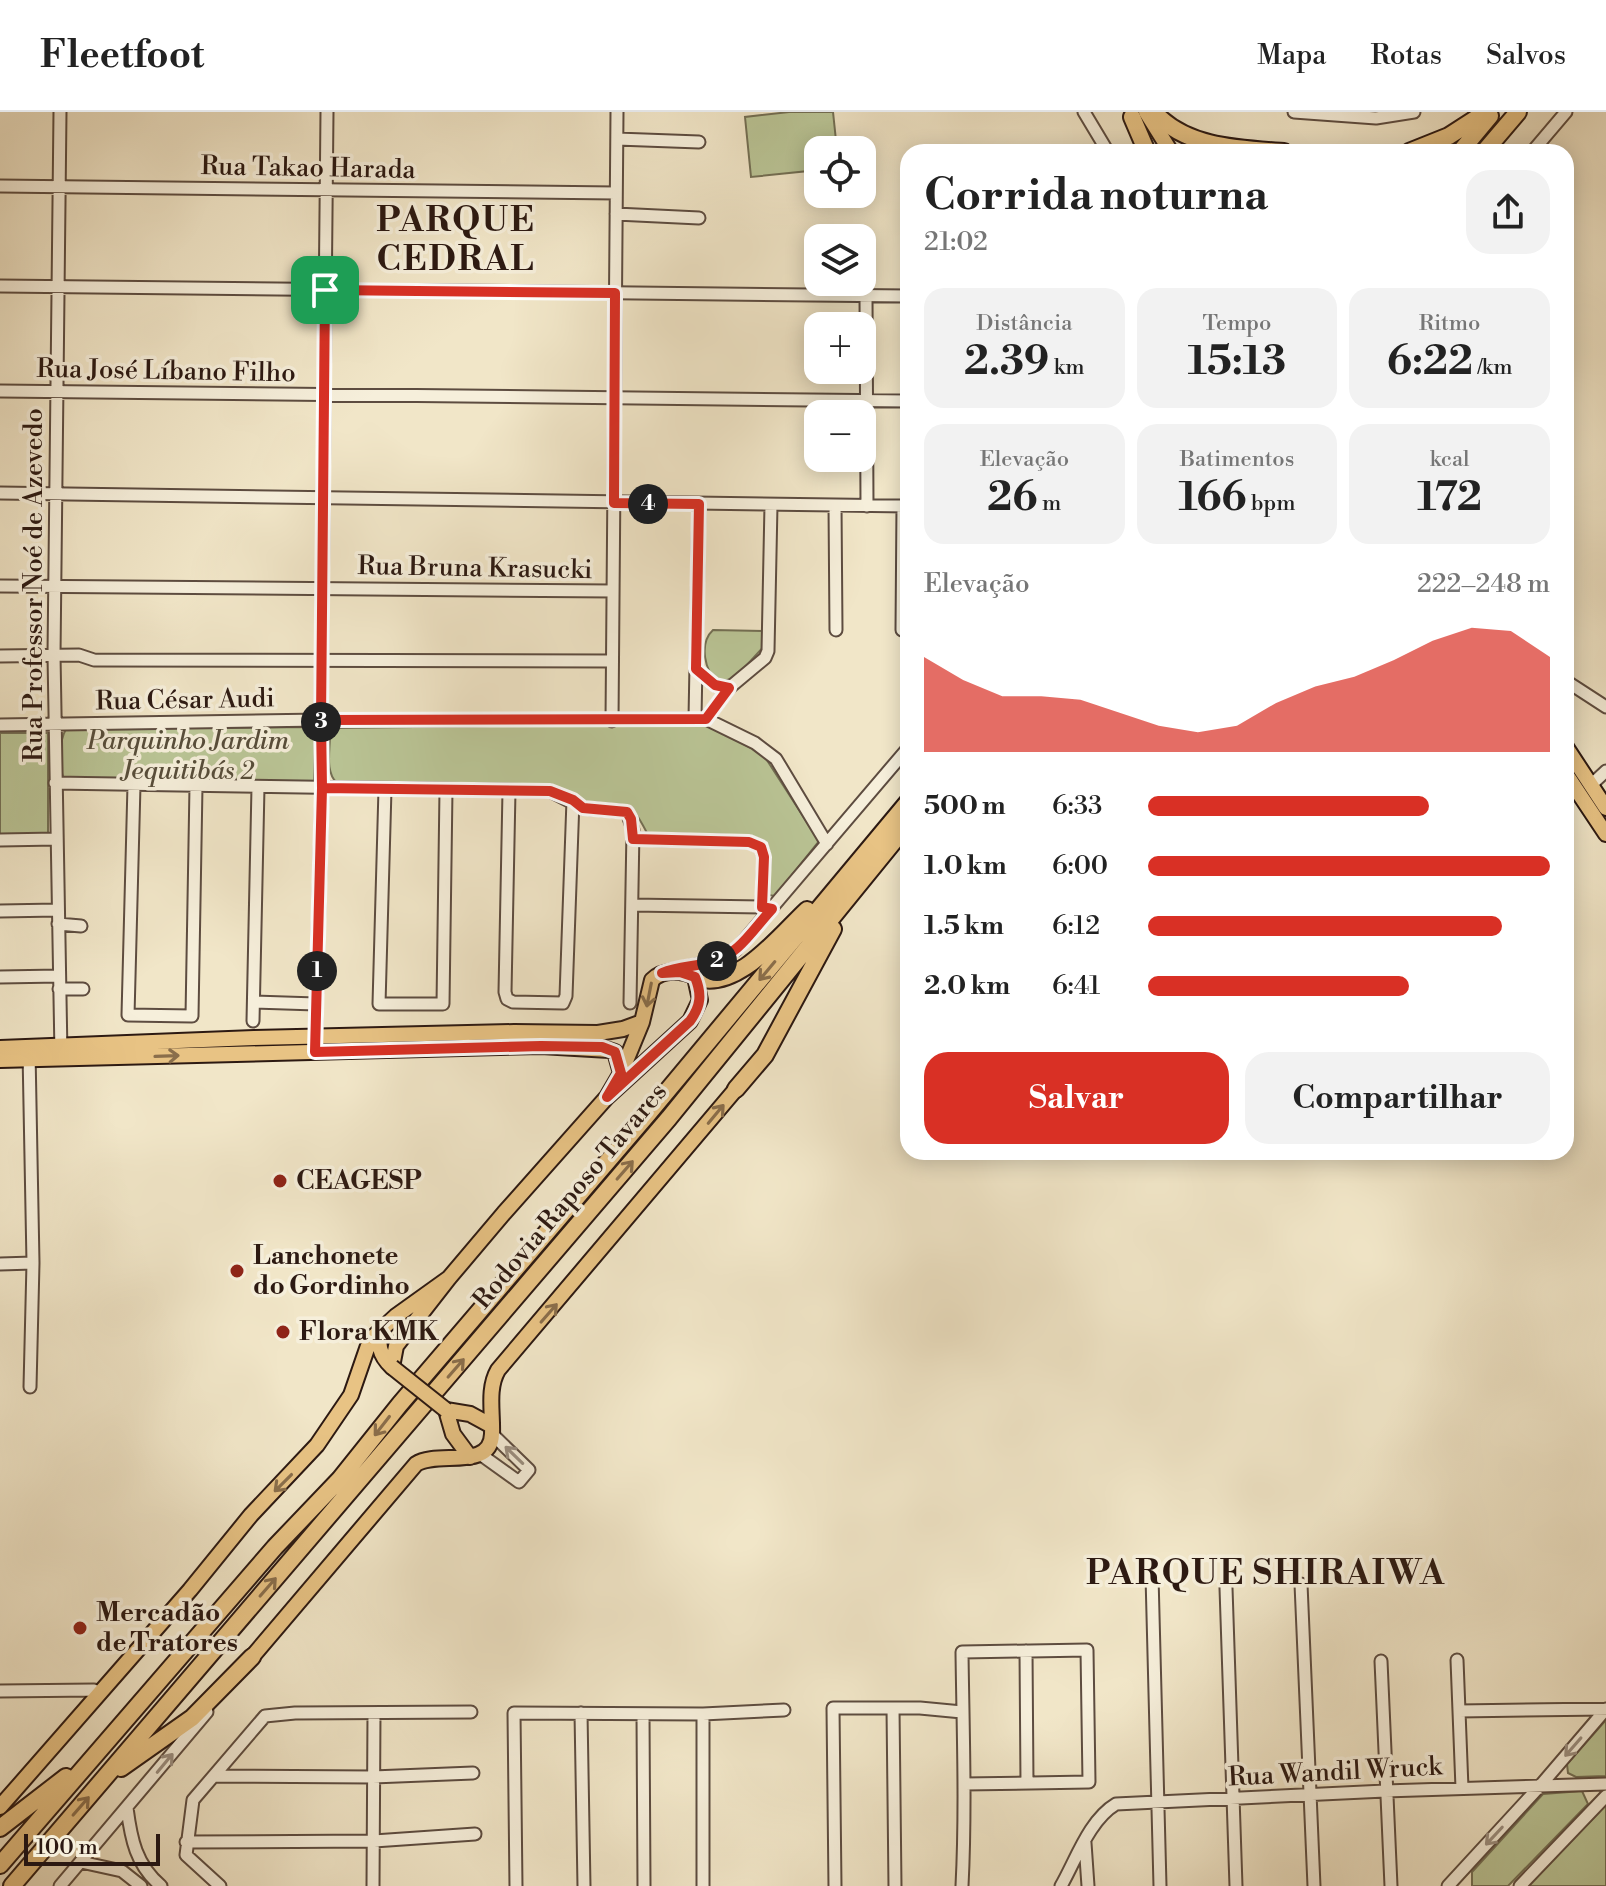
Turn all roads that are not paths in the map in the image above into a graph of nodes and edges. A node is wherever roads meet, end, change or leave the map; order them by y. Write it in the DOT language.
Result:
graph roads {
  1 [pos="60,112"];
  2 [pos="327,112"];
  3 [pos="617,112"];
  4 [pos="1084,112"];
  5 [pos="1154,112"];
  6 [pos="1294,112"];
  7 [pos="1486,112"];
  8 [pos="1494,112"];
  9 [pos="1518,112"];
  10 [pos="1566,112"];
  11 [pos="1408,113"];
  12 [pos="1135,114"];
  13 [pos="1505,127"];
  14 [pos="617,139"];
  15 [pos="699,142"];
  16 [pos="1103,144"];
  17 [pos="1144,144"];
  18 [pos="1150,144"];
  19 [pos="1163,144"];
  20 [pos="1215,144"];
  21 [pos="1429,144"];
  22 [pos="1467,144"];
  23 [pos="1491,144"];
  24 [pos="1496,144"];
  25 [pos="1539,144"];
  26 [pos="0,186"];
  27 [pos="59,187"];
  28 [pos="326,190"];
  29 [pos="616,193"];
  30 [pos="616,214"];
  31 [pos="699,218"];
  32 [pos="0,286"];
  33 [pos="58,286"];
  34 [pos="325,290"];
  35 [pos="615,293"];
  36 [pos="804,295"];
  37 [pos="866,296"];
  38 [pos="876,296"];
  39 [pos="900,296"];
  40 [pos="0,391"];
  41 [pos="57,392"];
  42 [pos="324,395"];
  43 [pos="615,398"];
  44 [pos="804,400"];
  45 [pos="866,400"];
  46 [pos="876,401"];
  47 [pos="900,401"];
  48 [pos="867,472"];
  49 [pos="0,493"];
  50 [pos="56,494"];
  51 [pos="323,498"];
  52 [pos="614,503"];
  53 [pos="699,504"];
  54 [pos="771,505"];
  55 [pos="835,505"];
  56 [pos="867,506"];
  57 [pos="900,506"];
  58 [pos="0,586"];
  59 [pos="55,587"];
  60 [pos="322,588"];
  61 [pos="613,591"];
  62 [pos="836,630"];
  63 [pos="54,655"];
  64 [pos="0,656"];
  65 [pos="321,660"];
  66 [pos="612,661"];
  67 [pos="696,669"];
  68 [pos="1574,686"];
  69 [pos="729,688"];
  70 [pos="1606,707"];
  71 [pos="701,719"];
  72 [pos="321,720"];
  73 [pos="612,721"];
  74 [pos="54,724"];
  75 [pos="0,725"];
  76 [pos="900,757"];
  77 [pos="1574,759"];
  78 [pos="1606,771"];
  79 [pos="55,783"];
  80 [pos="134,785"];
  81 [pos="1591,785"];
  82 [pos="196,786"];
  83 [pos="1574,786"];
  84 [pos="258,787"];
  85 [pos="322,788"];
  86 [pos="385,789"];
  87 [pos="446,790"];
  88 [pos="509,791"];
  89 [pos="573,800"];
  90 [pos="1606,808"];
  91 [pos="900,814"];
  92 [pos="900,832"];
  93 [pos="1606,834"];
  94 [pos="56,839"];
  95 [pos="633,839"];
  96 [pos="0,840"];
  97 [pos="827,844"];
  98 [pos="860,871"];
  99 [pos="632,905"];
  100 [pos="767,908"];
  101 [pos="57,910"];
  102 [pos="0,911"];
  103 [pos="58,924"];
  104 [pos="81,926"];
  105 [pos="662,973"];
  106 [pos="59,976"];
  107 [pos="0,977"];
  108 [pos="695,977"];
  109 [pos="59,989"];
  110 [pos="83,989"];
  111 [pos="254,1002"];
  112 [pos="630,1003"];
  113 [pos="316,1004"];
  114 [pos="253,1021"];
  115 [pos="642,1022"];
  116 [pos="315,1045"];
  117 [pos="0,1048"];
  118 [pos="61,1052"];
  119 [pos="30,1053"];
  120 [pos="0,1060"];
  121 [pos="621,1073"];
  122 [pos="736,1089"];
  123 [pos="607,1097"];
  124 [pos="33,1263"];
  125 [pos="0,1264"];
  126 [pos="449,1278"];
  127 [pos="384,1327"];
  128 [pos="392,1367"];
  129 [pos="30,1387"];
  130 [pos="446,1410"];
  131 [pos="492,1430"];
  132 [pos="475,1456"];
  133 [pos="1152,1576"];
  134 [pos="1301,1584"];
  135 [pos="1226,1588"];
  136 [pos="1026,1651"];
  137 [pos="252,1657"];
  138 [pos="1457,1660"];
  139 [pos="1381,1661"];
  140 [pos="151,1690"];
  141 [pos="0,1691"];
  142 [pos="100,1694"];
  143 [pos="893,1708"];
  144 [pos="1606,1709"];
  145 [pos="784,1710"];
  146 [pos="1459,1711"];
  147 [pos="471,1712"];
  148 [pos="962,1712"];
  149 [pos="374,1713"];
  150 [pos="581,1713"];
  151 [pos="643,1714"];
  152 [pos="703,1714"];
  153 [pos="473,1773"];
  154 [pos="214,1776"];
  155 [pos="373,1777"];
  156 [pos="103,1780"];
  157 [pos="1027,1783"];
  158 [pos="964,1784"];
  159 [pos="1606,1784"];
  160 [pos="1540,1786"];
  161 [pos="1462,1788"];
  162 [pos="1385,1791"];
  163 [pos="1309,1796"];
  164 [pos="1606,1796"];
  165 [pos="1233,1799"];
  166 [pos="1158,1802"];
  167 [pos="0,1807"];
  168 [pos="127,1808"];
  169 [pos="0,1828"];
  170 [pos="475,1834"];
  171 [pos="374,1841"];
  172 [pos="186,1842"];
  173 [pos="1085,1843"];
  174 [pos="81,1862"];
  175 [pos="0,1865"];
  176 [pos="1454,1883"];
  177 [pos="14,1884"];
  178 [pos="60,1886"];
  179 [pos="141,1886"];
  180 [pos="161,1886"];
  181 [pos="220,1886"];
  182 [pos="373,1886"];
  183 [pos="516,1886"];
  184 [pos="584,1886"];
  185 [pos="644,1886"];
  186 [pos="703,1886"];
  187 [pos="835,1886"];
  188 [pos="895,1886"];
  189 [pos="962,1886"];
  190 [pos="1061,1886"];
  191 [pos="1088,1886"];
  192 [pos="1160,1886"];
  193 [pos="1236,1886"];
  194 [pos="1314,1886"];
  195 [pos="1391,1886"];
  196 [pos="1520,1886"];
  1 -- 27 [label="street, Rua Professor Noé de Azevedo"];
  2 -- 28 [label="street"];
  3 -- 14 [label="street"];
  4 -- 16 [label="street"];
  5 -- 20 [label="highway"];
  6 -- 11 [label="street"];
  7 -- 21 [label="highway"];
  8 -- 22 [label="highway"];
  9 -- 13 [label="highway"];
  10 -- 25 [label="street"];
  12 -- 17 [label="highway"];
  12 -- 18 [label="main road"];
  12 -- 19 [label="main road"];
  13 -- 23 [label="highway"];
  13 -- 24 [label="highway"];
  14 -- 15 [label="street"];
  14 -- 29 [label="street"];
  26 -- 27 [label="street, Rua Takao Harada"];
  27 -- 28 [label="street, Rua Takao Harada"];
  27 -- 33 [label="street, Rua Professor Noé de Azevedo"];
  28 -- 29 [label="street, Rua Takao Harada"];
  28 -- 34 [label="street"];
  29 -- 30 [label="street"];
  30 -- 31 [label="street"];
  30 -- 35 [label="street"];
  32 -- 33 [label="street"];
  33 -- 34 [label="street"];
  33 -- 41 [label="street, Rua Professor Noé de Azevedo"];
  34 -- 35 [label="street"];
  34 -- 42 [label="street"];
  35 -- 36 [label="street"];
  35 -- 43 [label="street"];
  37 -- 45 [label="street"];
  38 -- 39 [label="street"];
  40 -- 41 [label="street, Rua José Líbano Filho"];
  41 -- 42 [label="street, Rua José Líbano Filho"];
  41 -- 50 [label="street, Rua Professor Noé de Azevedo"];
  42 -- 43 [label="street, Rua José Líbano Filho"];
  42 -- 51 [label="street"];
  43 -- 44 [label="street, Rua José Líbano Filho"];
  43 -- 52 [label="street"];
  46 -- 47 [label="street, Rua José Líbano Filho"];
  48 -- 56 [label="street"];
  49 -- 50 [label="street"];
  50 -- 51 [label="street"];
  50 -- 59 [label="street, Rua Professor Noé de Azevedo"];
  51 -- 52 [label="street"];
  51 -- 60 [label="street"];
  52 -- 53 [label="street"];
  52 -- 61 [label="street"];
  53 -- 54 [label="street"];
  53 -- 67 [label="street"];
  54 -- 55 [label="street"];
  54 -- 69 [label="street"];
  55 -- 56 [label="street"];
  55 -- 62 [label="street"];
  56 -- 57 [label="street"];
  58 -- 59 [label="street, Rua Bruna Krasucki"];
  59 -- 60 [label="street, Rua Bruna Krasucki"];
  59 -- 63 [label="street, Rua Professor Noé de Azevedo"];
  60 -- 61 [label="street, Rua Bruna Krasucki"];
  60 -- 65 [label="street"];
  61 -- 66 [label="street"];
  63 -- 64 [label="street"];
  63 -- 65 [label="street"];
  63 -- 74 [label="street, Rua Professor Noé de Azevedo"];
  65 -- 66 [label="street"];
  65 -- 72 [label="street"];
  66 -- 73 [label="street"];
  67 -- 69 [label="street"];
  67 -- 71 [label="street"];
  68 -- 70 [label="street"];
  69 -- 71 [label="street"];
  71 -- 73 [label="street, Rua César Audi"];
  71 -- 97 [label="street"];
  72 -- 73 [label="street, Rua César Audi"];
  72 -- 74 [label="street, Rua César Audi"];
  72 -- 85 [label="street"];
  74 -- 75 [label="street, Rua César Audi"];
  74 -- 79 [label="street, Rua Professor Noé de Azevedo"];
  76 -- 97 [label="street"];
  77 -- 81 [label="main road"];
  78 -- 81 [label="street"];
  79 -- 80 [label="street"];
  79 -- 94 [label="street, Rua Professor Noé de Azevedo"];
  80 -- 82 [label="street"];
  80 -- 82 [label="street"];
  81 -- 90 [label="main road"];
  82 -- 84 [label="street"];
  83 -- 93 [label="main road"];
  84 -- 85 [label="street"];
  84 -- 111 [label="street"];
  85 -- 86 [label="street"];
  85 -- 113 [label="street"];
  86 -- 87 [label="street"];
  86 -- 87 [label="street"];
  87 -- 88 [label="street"];
  88 -- 89 [label="street"];
  88 -- 89 [label="street"];
  89 -- 95 [label="street"];
  91 -- 98 [label="highway, Rodovia Raposo Tavares"];
  92 -- 98 [label="highway, Rodovia Raposo Tavares"];
  94 -- 96 [label="street"];
  94 -- 101 [label="street, Rua Professor Noé de Azevedo"];
  95 -- 99 [label="street"];
  95 -- 100 [label="street"];
  97 -- 100 [label="street"];
  98 -- 108 [label="highway"];
  98 -- 122 [label="highway"];
  98 -- 140 [label="highway, Rodovia Raposo Tavares, one-way"];
  156 -- 98 [label="highway, Rodovia Raposo Tavares, one-way"];
  99 -- 100 [label="street"];
  99 -- 112 [label="street"];
  100 -- 105 [label="street"];
  101 -- 102 [label="street"];
  101 -- 103 [label="street, Rua Professor Noé de Azevedo"];
  103 -- 104 [label="street"];
  103 -- 106 [label="street, Rua Professor Noé de Azevedo"];
  105 -- 108 [label="main road"];
  105 -- 115 [label="main road, one-way"];
  106 -- 107 [label="street"];
  106 -- 109 [label="street, Rua Professor Noé de Azevedo"];
  108 -- 123 [label="main road"];
  109 -- 110 [label="street"];
  109 -- 118 [label="street, Rua Professor Noé de Azevedo"];
  111 -- 113 [label="street"];
  111 -- 114 [label="street"];
  113 -- 116 [label="street"];
  115 -- 116 [label="main road"];
  115 -- 121 [label="main road"];
  116 -- 118 [label="main road"];
  116 -- 121 [label="main road"];
  117 -- 119 [label="main road"];
  118 -- 119 [label="main road"];
  119 -- 120 [label="main road"];
  119 -- 124 [label="street"];
  121 -- 123 [label="main road"];
  131 -- 122 [label="main road, one-way"];
  123 -- 126 [label="main road"];
  124 -- 125 [label="street"];
  124 -- 129 [label="street"];
  126 -- 127 [label="main road"];
  126 -- 128 [label="main road"];
  127 -- 128 [label="main road"];
  127 -- 142 [label="main road, one-way"];
  128 -- 130 [label="main road, bridge"];
  130 -- 131 [label="main road"];
  130 -- 132 [label="main road"];
  131 -- 132 [label="main road"];
  132 -- 131 [label="street, one-way"];
  132 -- 137 [label="main road"];
  133 -- 166 [label="street"];
  134 -- 163 [label="street"];
  135 -- 165 [label="street"];
  136 -- 148 [label="street"];
  136 -- 157 [label="street"];
  136 -- 157 [label="street"];
  137 -- 156 [label="highway"];
  168 -- 137 [label="street, one-way"];
  138 -- 146 [label="street"];
  139 -- 162 [label="street"];
  140 -- 169 [label="highway"];
  140 -- 175 [label="highway, Rodovia Raposo Tavares"];
  141 -- 142 [label="street"];
  142 -- 167 [label="main road"];
  143 -- 148 [label="street"];
  143 -- 187 [label="street"];
  143 -- 188 [label="street"];
  144 -- 146 [label="street"];
  144 -- 160 [label="street, one-way"];
  145 -- 152 [label="street"];
  146 -- 161 [label="street"];
  147 -- 149 [label="street"];
  148 -- 158 [label="street"];
  149 -- 154 [label="street"];
  149 -- 155 [label="street"];
  150 -- 151 [label="street"];
  150 -- 183 [label="street"];
  150 -- 184 [label="street"];
  151 -- 152 [label="street"];
  151 -- 185 [label="street"];
  152 -- 186 [label="street"];
  153 -- 155 [label="street"];
  154 -- 155 [label="street"];
  154 -- 172 [label="street"];
  155 -- 171 [label="street"];
  177 -- 156 [label="highway, Rodovia Raposo Tavares, one-way"];
  157 -- 158 [label="street"];
  158 -- 189 [label="street"];
  159 -- 160 [label="street, Rua Wandil Wruck"];
  160 -- 161 [label="street, Rua Wandil Wruck"];
  160 -- 176 [label="street, one-way"];
  161 -- 162 [label="street, Rua Wandil Wruck"];
  162 -- 163 [label="street, Rua Wandil Wruck"];
  162 -- 195 [label="street"];
  163 -- 165 [label="street, Rua Wandil Wruck"];
  163 -- 194 [label="street"];
  164 -- 196 [label="street"];
  165 -- 166 [label="street, Rua Wandil Wruck"];
  165 -- 193 [label="street"];
  166 -- 173 [label="street, Rua Wandil Wruck"];
  166 -- 192 [label="street"];
  168 -- 174 [label="street"];
  168 -- 180 [label="street"];
  170 -- 171 [label="street"];
  171 -- 172 [label="street"];
  171 -- 182 [label="street"];
  172 -- 181 [label="street"];
  173 -- 190 [label="street, Rua Wandil Wruck"];
  173 -- 191 [label="street"];
  174 -- 178 [label="street"];
  174 -- 179 [label="street"];
}
